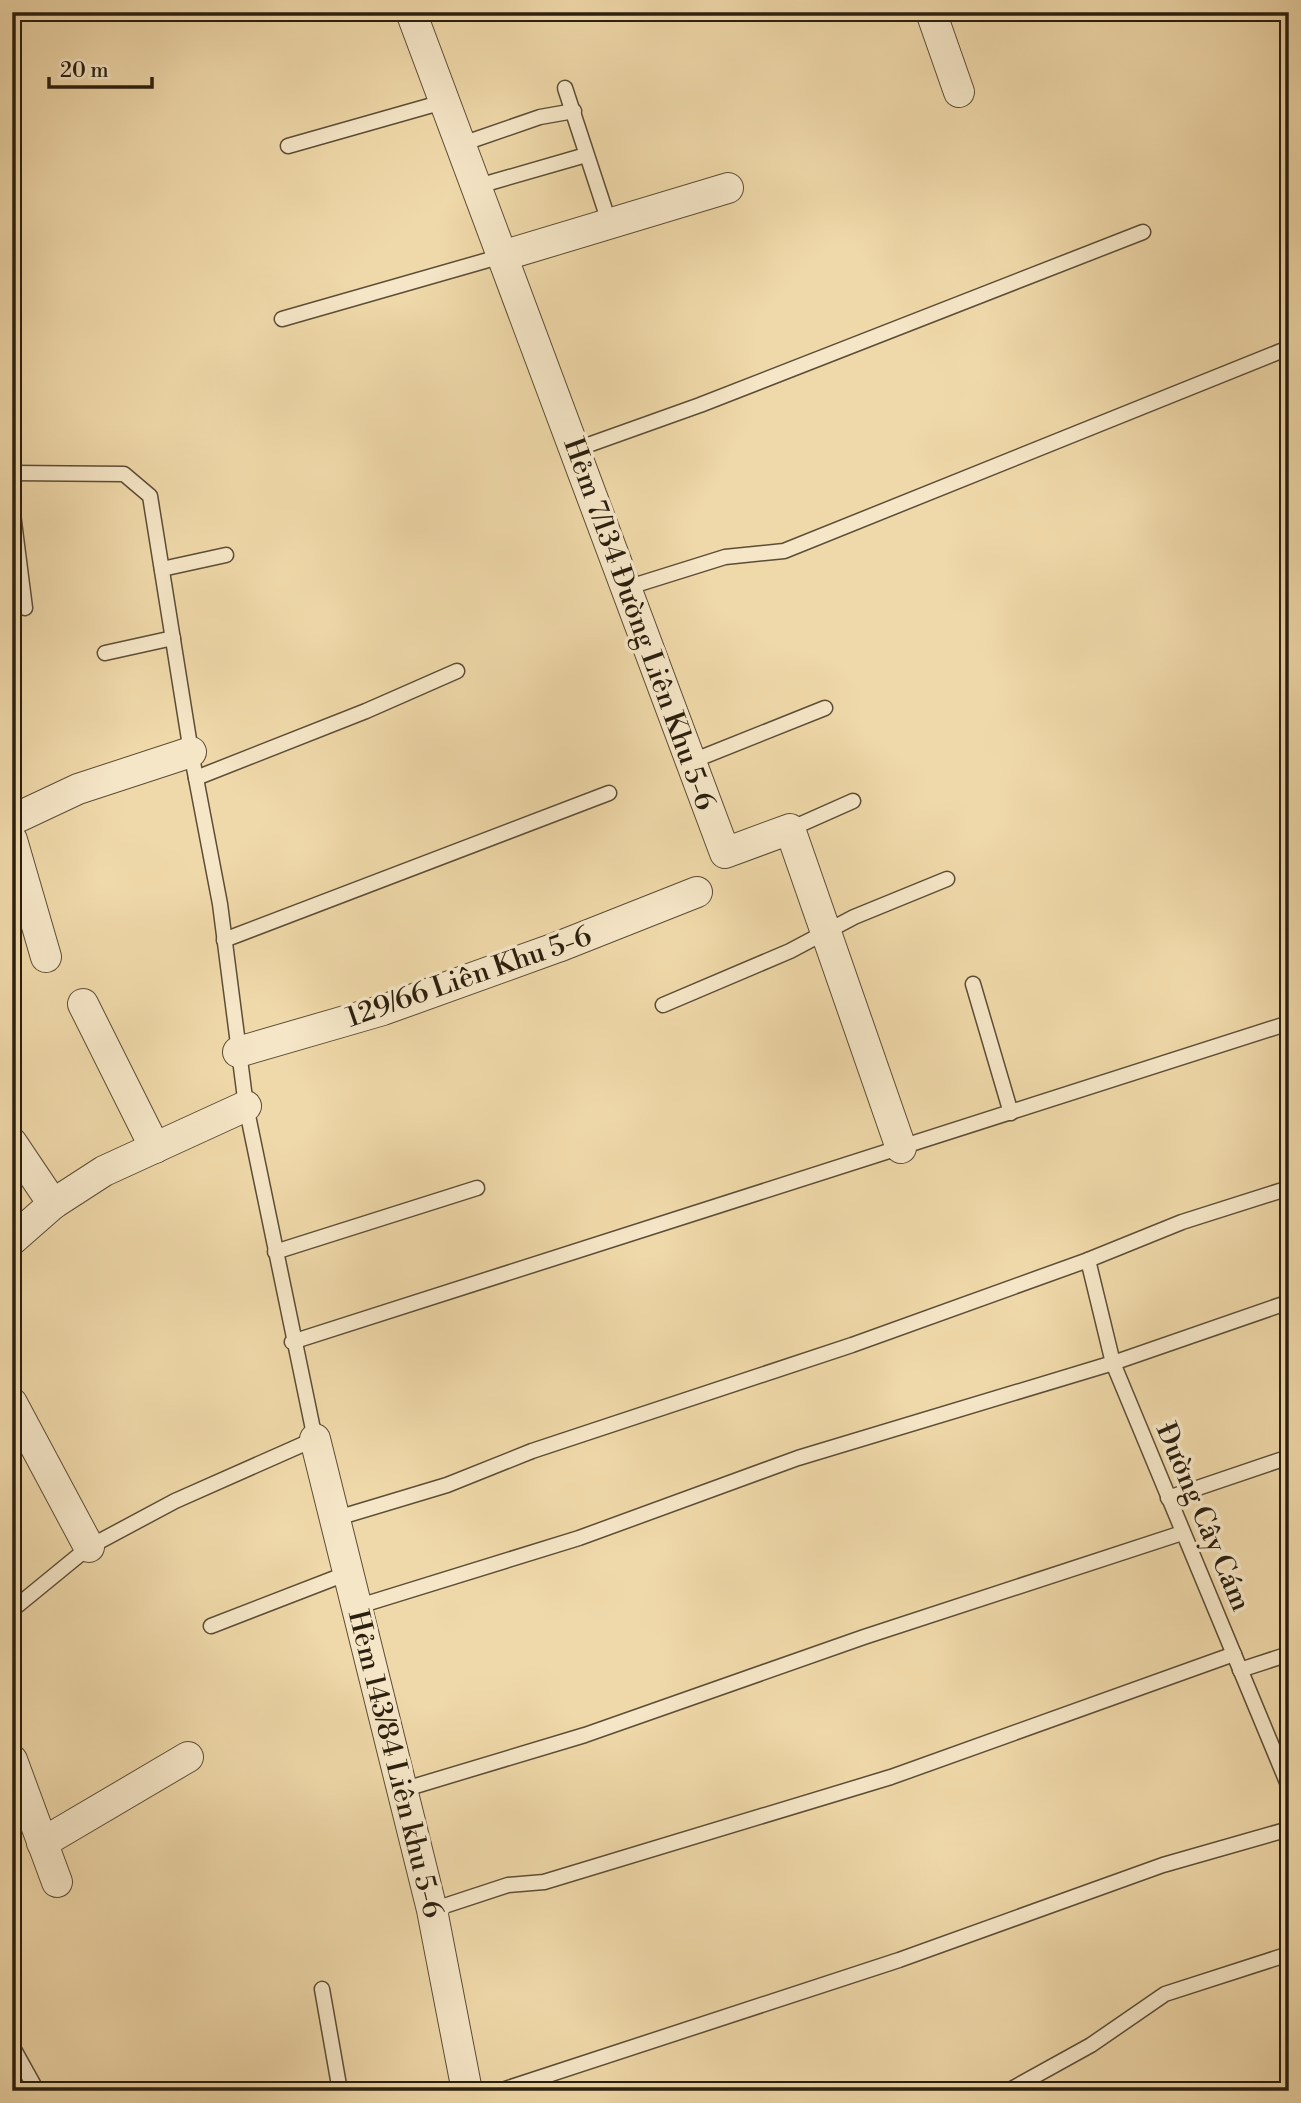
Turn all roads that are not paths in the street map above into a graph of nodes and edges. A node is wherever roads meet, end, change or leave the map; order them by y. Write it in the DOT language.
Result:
graph roads {
  1 [pos="411,12"];
  2 [pos="931,12"];
  3 [pos="565,88"];
  4 [pos="959,92"];
  5 [pos="443,102"];
  6 [pos="574,111"];
  7 [pos="460,145"];
  8 [pos="289,146"];
  9 [pos="586,155"];
  10 [pos="475,187"];
  11 [pos="728,188"];
  12 [pos="609,222"];
  13 [pos="1143,232"];
  14 [pos="502,256"];
  15 [pos="282,319"];
  16 [pos="1281,351"];
  17 [pos="574,450"];
  18 [pos="12,473"];
  19 [pos="12,506"];
  20 [pos="226,555"];
  21 [pos="162,569"];
  22 [pos="626,588"];
  23 [pos="24,608"];
  24 [pos="173,638"];
  25 [pos="105,653"];
  26 [pos="457,671"];
  27 [pos="825,708"];
  28 [pos="690,762"];
  29 [pos="193,765"];
  30 [pos="609,793"];
  31 [pos="853,801"];
  32 [pos="12,820"];
  33 [pos="790,828"];
  34 [pos="12,840"];
  35 [pos="947,879"];
  36 [pos="697,892"];
  37 [pos="827,934"];
  38 [pos="224,940"];
  39 [pos="46,957"];
  40 [pos="973,984"];
  41 [pos="83,1004"];
  42 [pos="663,1005"];
  43 [pos="1289,1023"];
  44 [pos="238,1052"];
  45 [pos="246,1106"];
  46 [pos="1011,1113"];
  47 [pos="12,1143"];
  48 [pos="155,1148"];
  49 [pos="901,1148"];
  50 [pos="477,1188"];
  51 [pos="1289,1188"];
  52 [pos="53,1204"];
  53 [pos="12,1240"];
  54 [pos="275,1252"];
  55 [pos="1088,1261"];
  56 [pos="1289,1302"];
  57 [pos="292,1342"];
  58 [pos="1113,1363"];
  59 [pos="12,1403"];
  60 [pos="315,1439"];
  61 [pos="1289,1457"];
  62 [pos="1168,1498"];
  63 [pos="334,1519"];
  64 [pos="1182,1533"];
  65 [pos="89,1546"];
  66 [pos="348,1573"];
  67 [pos="356,1607"];
  68 [pos="12,1610"];
  69 [pos="211,1626"];
  70 [pos="1234,1654"];
  71 [pos="1289,1654"];
  72 [pos="1240,1670"];
  73 [pos="188,1757"];
  74 [pos="12,1760"];
  75 [pos="1289,1787"];
  76 [pos="402,1790"];
  77 [pos="1289,1829"];
  78 [pos="42,1843"];
  79 [pos="57,1882"];
  80 [pos="432,1910"];
  81 [pos="1289,1954"];
  82 [pos="322,1989"];
  83 [pos="12,2046"];
  84 [pos="37,2091"];
  85 [pos="340,2091"];
  86 [pos="467,2091"];
  87 [pos="499,2091"];
  88 [pos="1009,2091"];
  1 -- 5 [label="street, Hẻm 7/134 Đường Liên Khu 5-6"];
  2 -- 4 [label="street"];
  3 -- 6 [label="lane"];
  5 -- 7 [label="street, Hẻm 7/134 Đường Liên Khu 5-6"];
  5 -- 8 [label="lane"];
  6 -- 7 [label="lane"];
  6 -- 9 [label="lane"];
  7 -- 10 [label="street, Hẻm 7/134 Đường Liên Khu 5-6"];
  9 -- 10 [label="lane"];
  9 -- 12 [label="lane"];
  10 -- 14 [label="street, Hẻm 7/134 Đường Liên Khu 5-6"];
  11 -- 12 [label="street"];
  12 -- 14 [label="street"];
  13 -- 17 [label="lane"];
  14 -- 15 [label="lane"];
  14 -- 17 [label="street, Hẻm 7/134 Đường Liên Khu 5-6"];
  16 -- 22 [label="lane"];
  17 -- 22 [label="street, Hẻm 7/134 Đường Liên Khu 5-6"];
  18 -- 21 [label="lane"];
  19 -- 23 [label="lane"];
  20 -- 21 [label="lane"];
  21 -- 24 [label="lane"];
  22 -- 28 [label="street, Hẻm 7/134 Đường Liên Khu 5-6"];
  24 -- 25 [label="lane"];
  24 -- 29 [label="lane"];
  26 -- 29 [label="lane"];
  27 -- 28 [label="lane"];
  28 -- 33 [label="street, Hẻm 7/134 Đường Liên Khu 5-6"];
  29 -- 32 [label="street"];
  29 -- 38 [label="lane"];
  30 -- 38 [label="lane"];
  31 -- 33 [label="lane"];
  33 -- 37 [label="street"];
  34 -- 39 [label="street"];
  35 -- 37 [label="lane"];
  36 -- 44 [label="street, 129/66 Liên Khu 5-6"];
  37 -- 42 [label="lane"];
  37 -- 49 [label="street"];
  38 -- 44 [label="lane"];
  40 -- 46 [label="lane"];
  41 -- 48 [label="street"];
  43 -- 46 [label="lane"];
  44 -- 45 [label="lane"];
  45 -- 48 [label="street"];
  45 -- 54 [label="lane"];
  46 -- 49 [label="lane"];
  47 -- 52 [label="street"];
  48 -- 52 [label="street"];
  49 -- 57 [label="lane"];
  50 -- 54 [label="lane"];
  51 -- 55 [label="lane"];
  52 -- 53 [label="street"];
  54 -- 57 [label="lane"];
  55 -- 58 [label="lane, Đường Cây Cám"];
  55 -- 63 [label="lane"];
  56 -- 58 [label="lane"];
  57 -- 60 [label="lane"];
  58 -- 62 [label="lane, Đường Cây Cám"];
  58 -- 67 [label="lane"];
  59 -- 65 [label="street"];
  60 -- 63 [label="street, Hẻm 143/84 Liên khu 5-6"];
  60 -- 65 [label="lane"];
  61 -- 62 [label="lane"];
  62 -- 64 [label="lane, Đường Cây Cám"];
  63 -- 66 [label="street, Hẻm 143/84 Liên khu 5-6"];
  64 -- 70 [label="lane, Đường Cây Cám"];
  64 -- 76 [label="lane"];
  65 -- 68 [label="lane"];
  66 -- 67 [label="street, Hẻm 143/84 Liên khu 5-6"];
  66 -- 69 [label="lane"];
  67 -- 76 [label="street, Hẻm 143/84 Liên khu 5-6"];
  70 -- 72 [label="lane, Đường Cây Cám"];
  70 -- 80 [label="lane"];
  71 -- 72 [label="lane"];
  72 -- 75 [label="lane, Đường Cây Cám"];
  73 -- 78 [label="street"];
  74 -- 78 [label="street"];
  76 -- 80 [label="street, Hẻm 143/84 Liên khu 5-6"];
  77 -- 87 [label="lane"];
  78 -- 79 [label="street"];
  80 -- 86 [label="street, Hẻm 143/84 Liên khu 5-6"];
  81 -- 88 [label="lane"];
  82 -- 85 [label="lane"];
  83 -- 84 [label="lane"];
}
